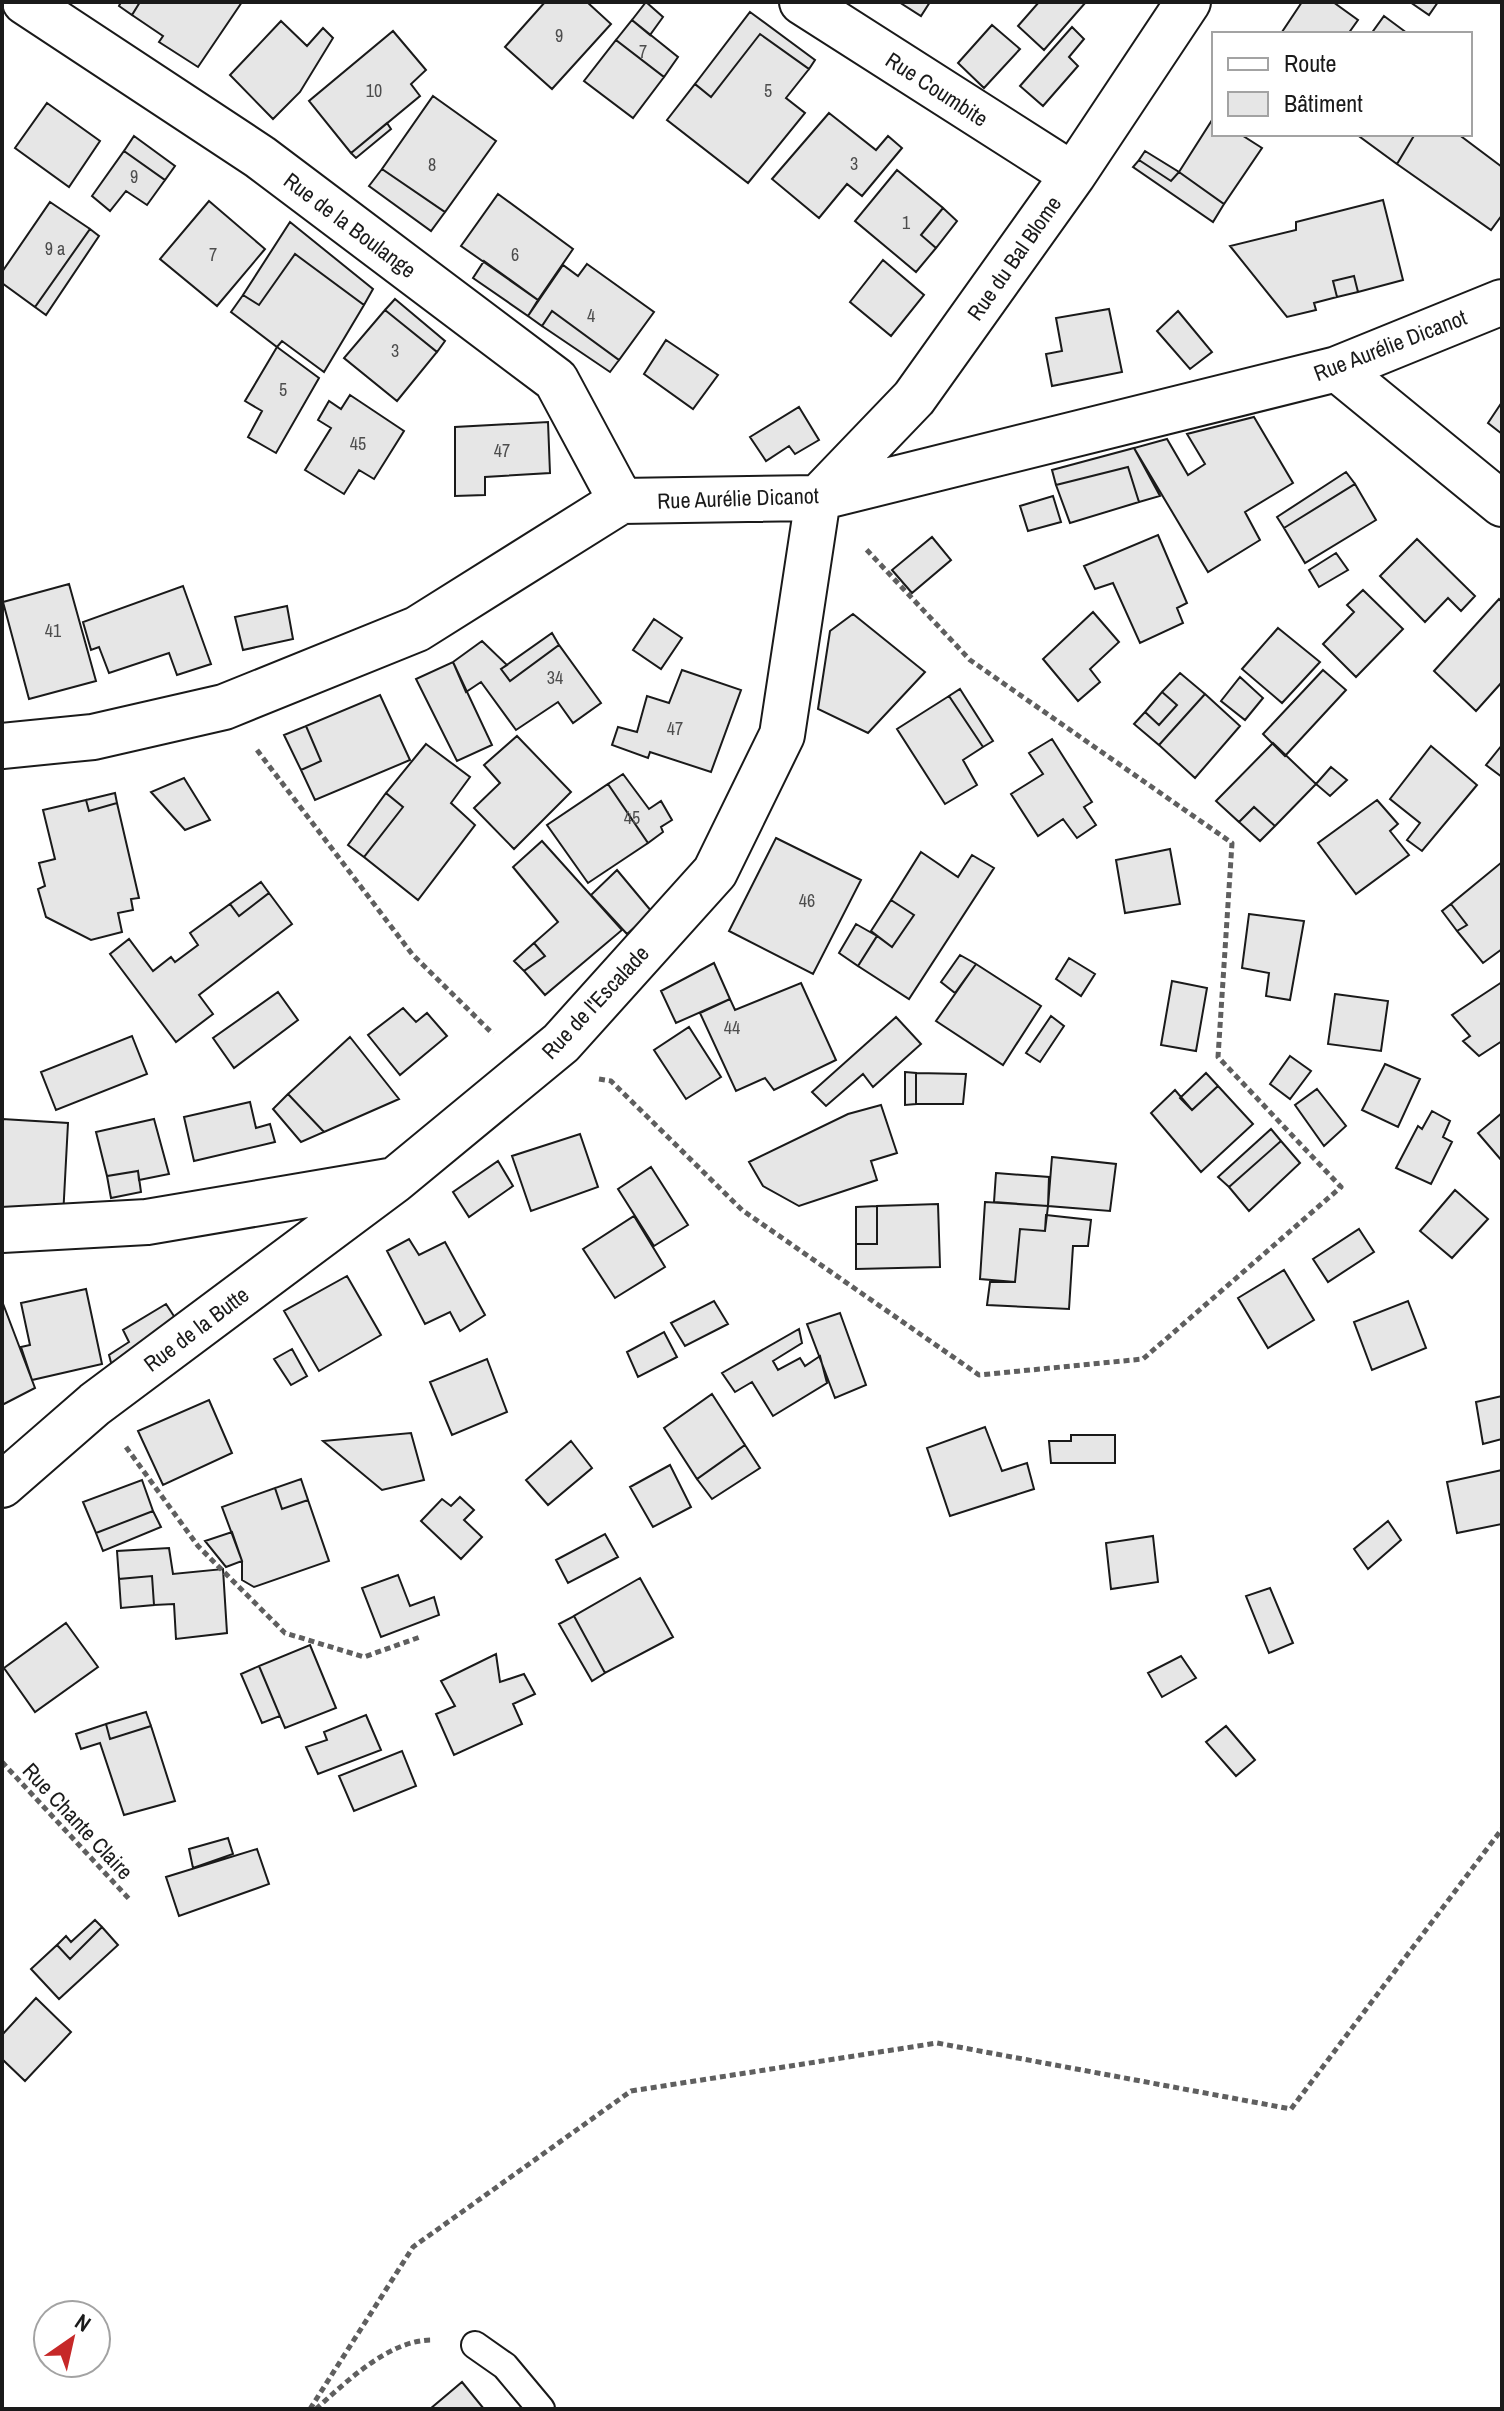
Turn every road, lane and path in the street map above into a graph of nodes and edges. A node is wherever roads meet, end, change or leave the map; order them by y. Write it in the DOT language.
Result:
graph roads {
  1 [pos="25,2"];
  2 [pos="802,2"];
  3 [pos="1188,2"];
  4 [pos="1073,175"];
  5 [pos="1502,302"];
  6 [pos="1337,369"];
  7 [pos="818,498"];
  8 [pos="621,501"];
  9 [pos="1502,504"];
  10 [pos="2,746"];
  11 [pos="395,1180"];
  12 [pos="2,1230"];
  13 [pos="979,1375"];
  14 [pos="95,1404"];
  15 [pos="2,1485"];
  16 [pos="420,1637"];
  17 [pos="2,1762"];
  18 [pos="1502,1829"];
  19 [pos="131,1901"];
  20 [pos="475,2345"];
  21 [pos="310,2409"];
  22 [pos="316,2409"];
  23 [pos="541,2409"];
  1 -- 8 [label="street, Rue de la Boulange"];
  2 -- 4 [label="street, Rue Coumbite"];
  3 -- 4 [label="street, Rue du Bal Blome"];
  4 -- 7 [label="street, Rue du Bal Blome"];
  5 -- 6 [label="street, Rue Aurélie Dicanot"];
  6 -- 7 [label="street, Rue Aurélie Dicanot"];
  6 -- 9 [label="street"];
  7 -- 8 [label="street, Rue Aurélie Dicanot"];
  7 -- 11 [label="street, Rue de l'Escalade"];
  7 -- 13 [label="path"];
  8 -- 10 [label="street"];
  11 -- 12 [label="street, Rue de l'Escalade"];
  11 -- 14 [label="street, Rue de la Butte"];
  14 -- 15 [label="street, Rue de la Butte"];
  14 -- 16 [label="path"];
  17 -- 19 [label="path, Rue Chante Claire"];
  18 -- 21 [label="path"];
  20 -- 22 [label="path"];
  20 -- 23 [label="lane"];
}
